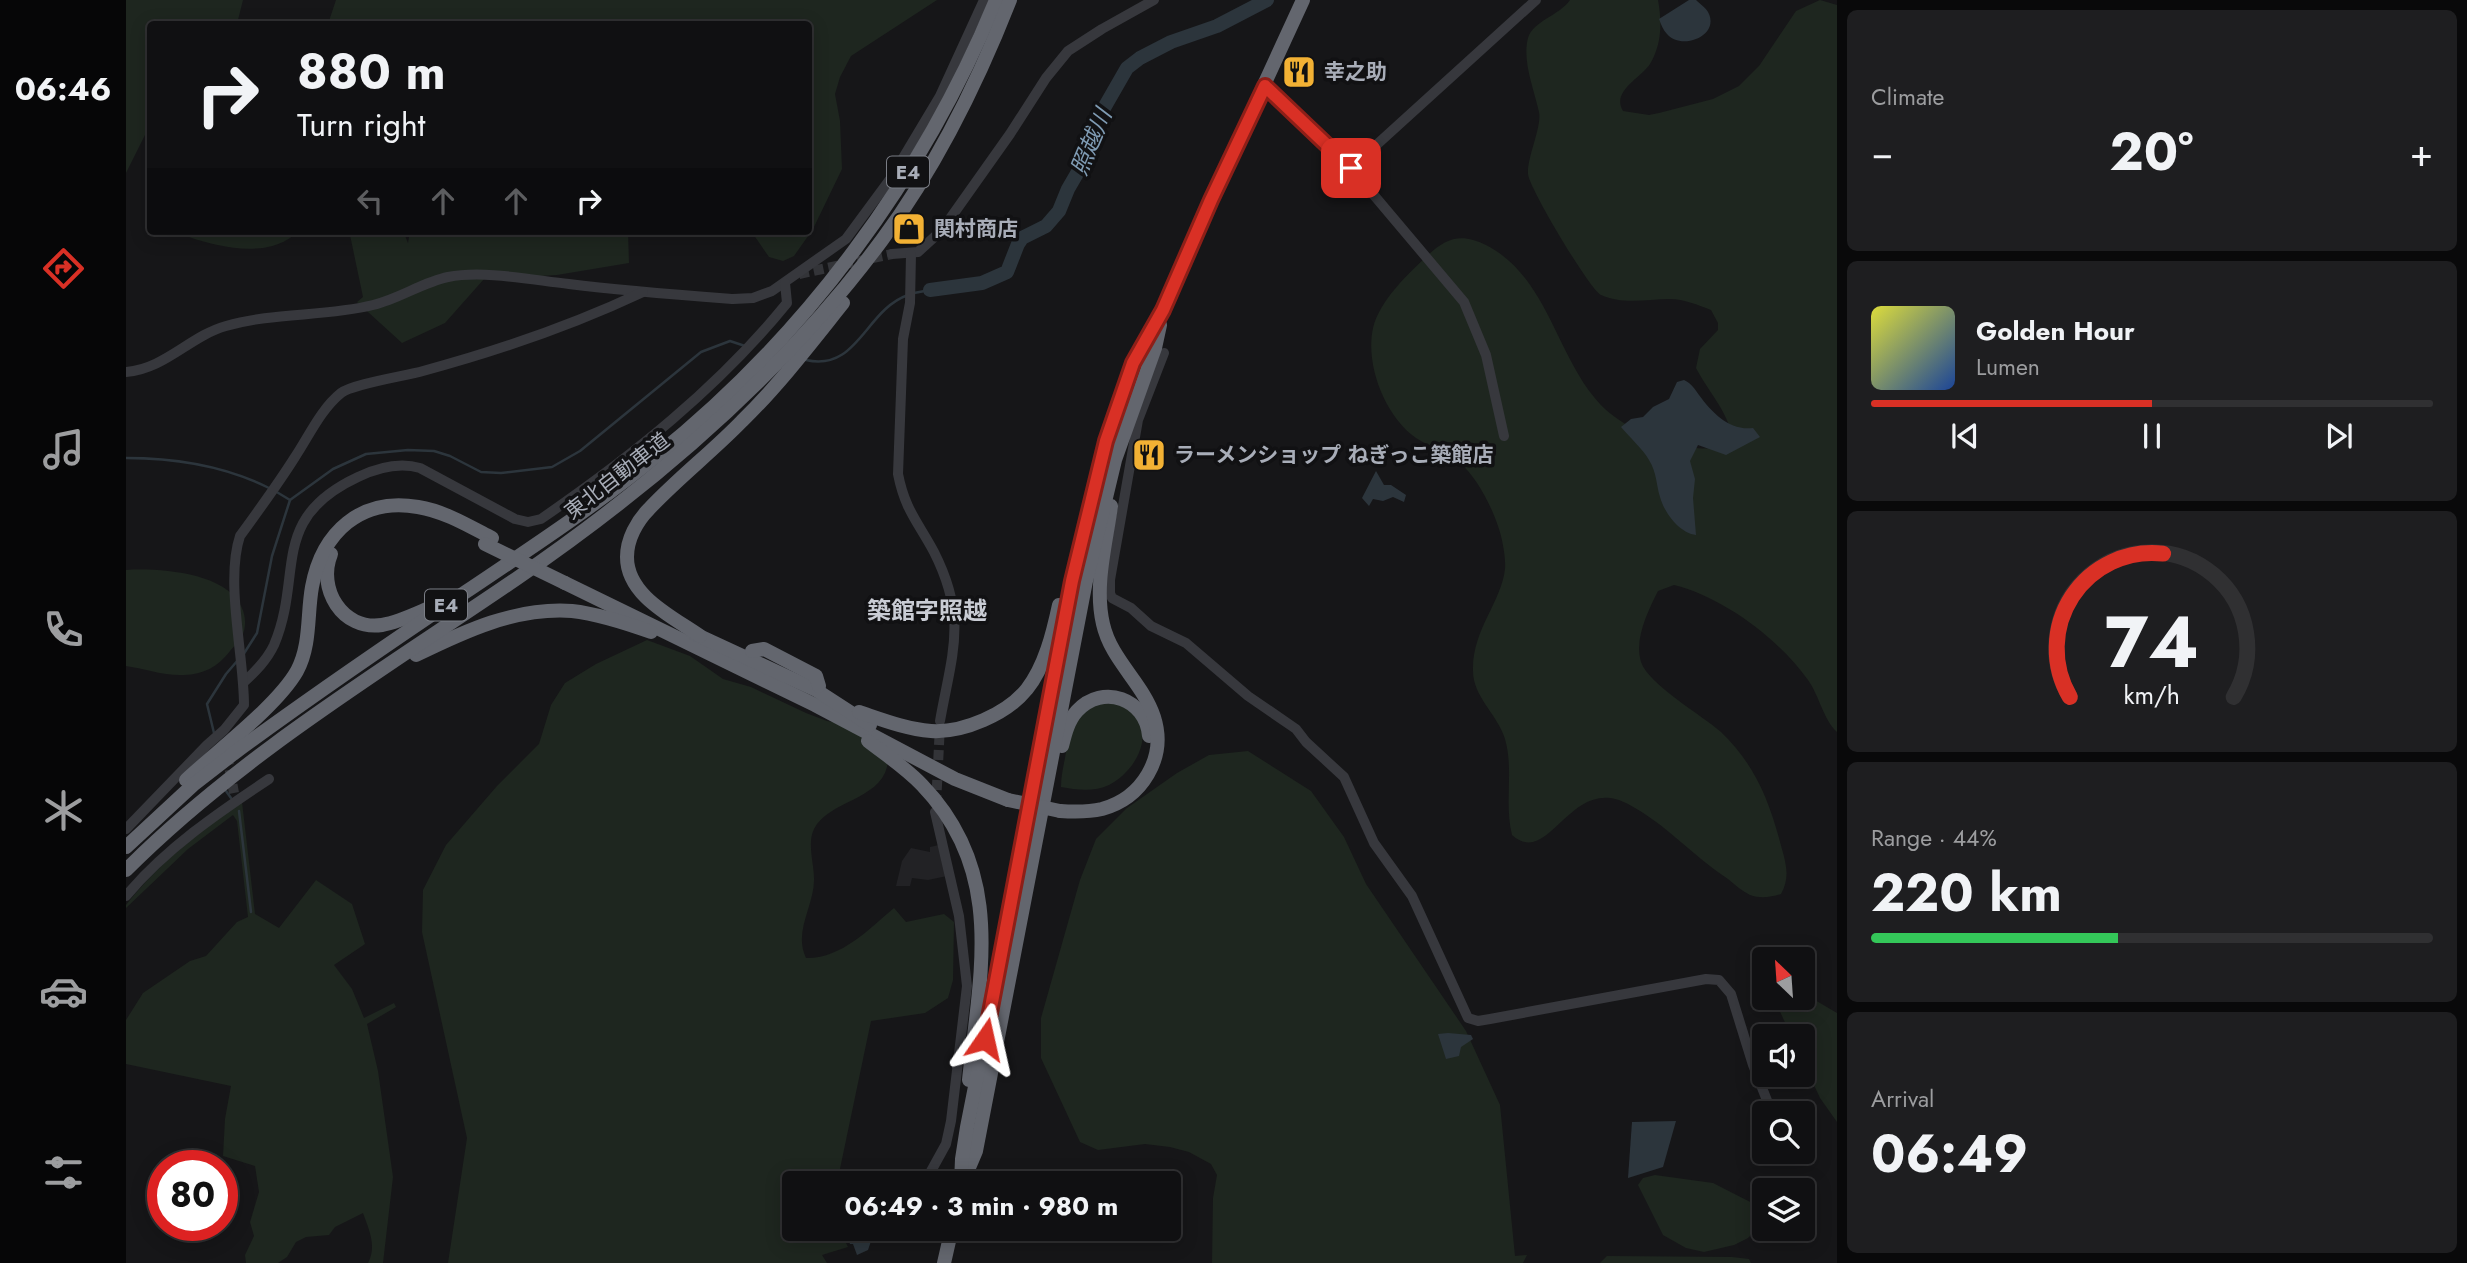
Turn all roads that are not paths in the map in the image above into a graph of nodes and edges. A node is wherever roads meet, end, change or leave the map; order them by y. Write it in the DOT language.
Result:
graph roads {
  1 [pos="984,0"];
  2 [pos="996,0"];
  3 [pos="1010,0"];
  4 [pos="1154,0"];
  5 [pos="1303,0"];
  6 [pos="1536,0"];
  7 [pos="1265,86"];
  8 [pos="1351,168"];
  9 [pos="892,254"];
  10 [pos="911,254"];
  11 [pos="785,283"];
  12 [pos="643,292"];
  13 [pos="1164,353"];
  14 [pos="784,365"];
  15 [pos="126,372"];
  16 [pos="1132,404"];
  17 [pos="1504,436"];
  18 [pos="1106,441"];
  19 [pos="1115,460"];
  20 [pos="489,541"];
  21 [pos="467,591"];
  22 [pos="699,643"];
  23 [pos="735,651"];
  24 [pos="244,682"];
  25 [pos="334,703"];
  26 [pos="832,704"];
  27 [pos="940,721"];
  28 [pos="269,779"];
  29 [pos="1046,785"];
  30 [pos="1060,807"];
  31 [pos="935,812"];
  32 [pos="126,829"];
  33 [pos="126,846"];
  34 [pos="126,870"];
  35 [pos="126,896"];
  36 [pos="1767,1101"];
  37 [pos="967,1127"];
  38 [pos="931,1171"];
  39 [pos="962,1171"];
  40 [pos="967,1171"];
  41 [pos="949,1241"];
  42 [pos="944,1263"];
  1 -- 11 [label="street"];
  2 -- 21 [label="highway, 東北自動車道 / E4"];
  3 -- 14 [label="highway, E4"];
  4 -- 10 [label="street"];
  5 -- 7 [label="highway"];
  6 -- 8 [label="street"];
  7 -- 8 [label="street"];
  7 -- 16 [label="highway"];
  8 -- 17 [label="street"];
  9 -- 10 [label="street"];
  10 -- 27 [label="street"];
  11 -- 12 [label="street"];
  11 -- 24 [label="street"];
  12 -- 15 [label="street"];
  12 -- 24 [label="street"];
  13 -- 16 [label="street"];
  14 -- 22 [label="highway"];
  14 -- 25 [label="highway, 東北自動車道 / E4"];
  16 -- 18 [label="highway"];
  16 -- 19 [label="highway"];
  16 -- 36 [label="street"];
  18 -- 26 [label="highway"];
  18 -- 37 [label="highway"];
  19 -- 29 [label="highway"];
  19 -- 30 [label="highway"];
  20 -- 21 [label="highway"];
  20 -- 22 [label="highway"];
  20 -- 33 [label="highway"];
  21 -- 33 [label="highway, 東北自動車道 / E4"];
  22 -- 23 [label="highway"];
  22 -- 25 [label="highway"];
  22 -- 26 [label="highway"];
  23 -- 26 [label="highway"];
  23 -- 26 [label="highway"];
  24 -- 32 [label="street"];
  25 -- 34 [label="highway, 東北自動車道 / E4"];
  26 -- 30 [label="highway, bridge"];
  26 -- 37 [label="highway"];
  28 -- 35 [label="street"];
  29 -- 30 [label="highway"];
  29 -- 40 [label="highway"];
  31 -- 38 [label="street"];
  37 -- 39 [label="highway"];
  41 -- 42 [label="highway"];
}
